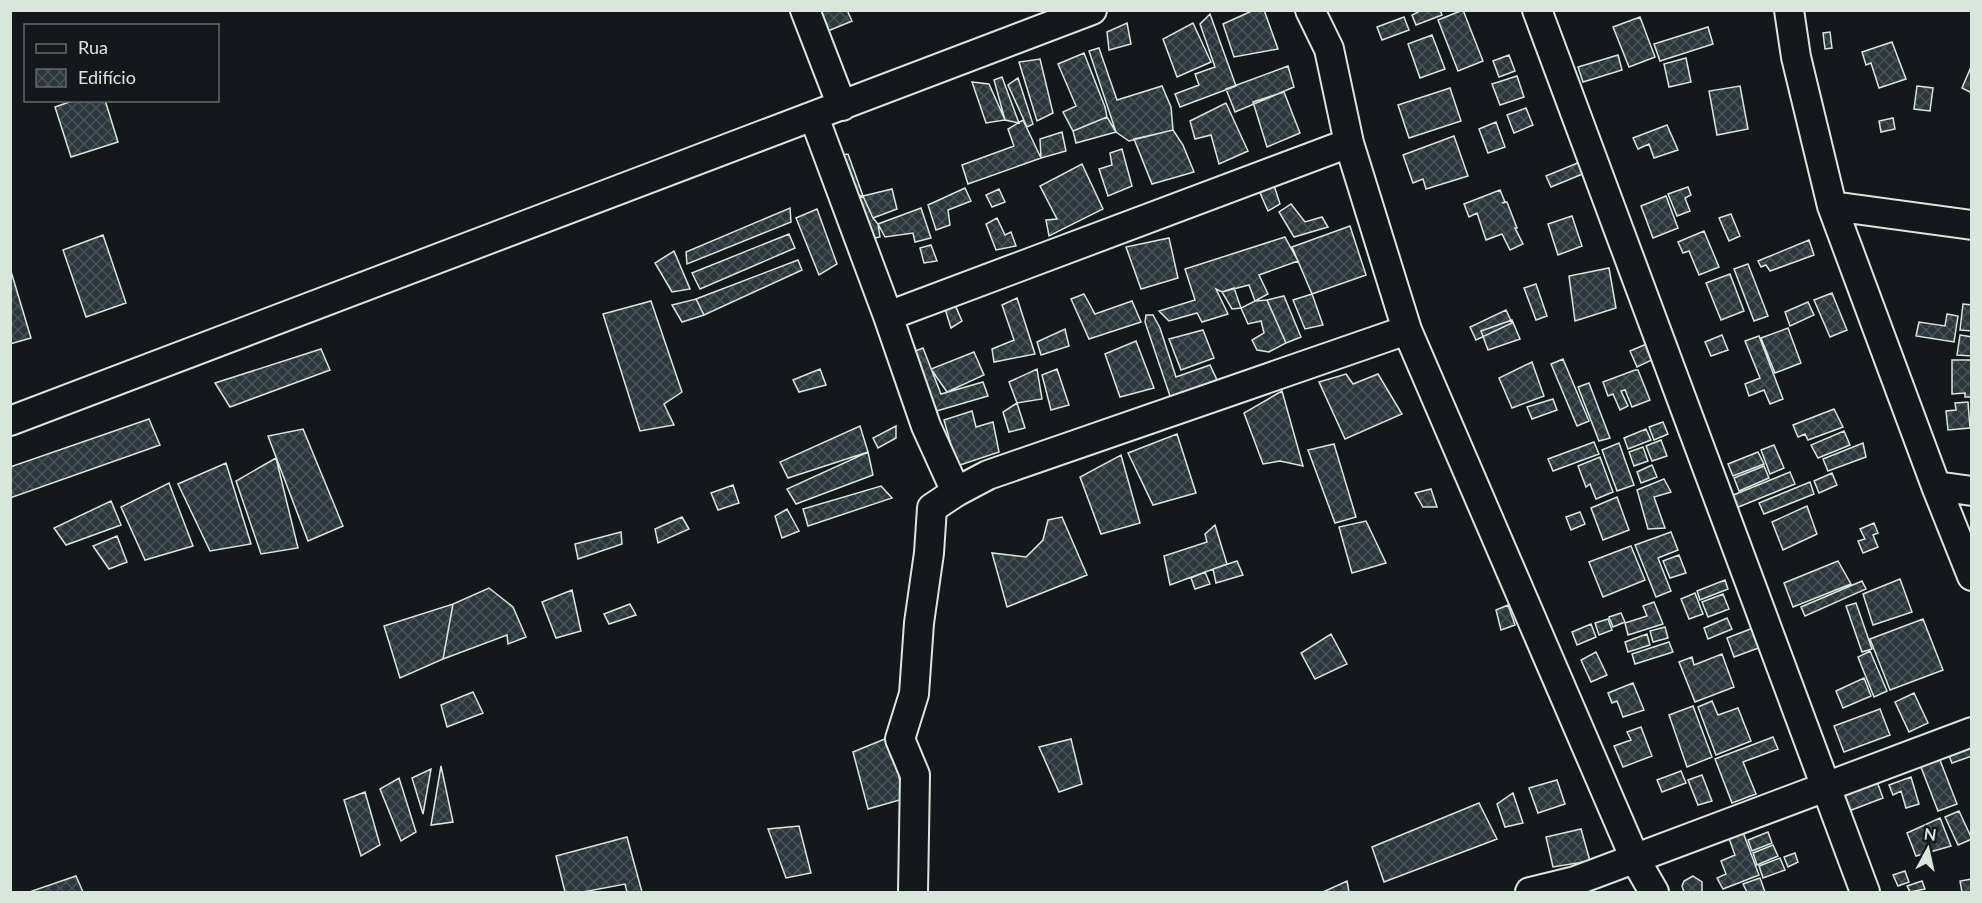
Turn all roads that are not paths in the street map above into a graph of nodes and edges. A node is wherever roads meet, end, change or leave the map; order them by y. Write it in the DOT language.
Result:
graph roads {
  1 [pos="805,10"];
  2 [pos="1092,10"];
  3 [pos="1310,10"];
  4 [pos="1537,10"];
  5 [pos="1789,10"];
  6 [pos="842,106"];
  7 [pos="814,117"];
  8 [pos="1349,143"];
  9 [pos="1832,206"];
  10 [pos="1971,225"];
  11 [pos="888,316"];
  12 [pos="1407,330"];
  13 [pos="10,421"];
  14 [pos="1936,486"];
  15 [pos="1971,491"];
  16 [pos="956,492"];
  17 [pos="1971,576"];
  18 [pos="1971,732"];
  19 [pos="1826,787"];
  20 [pos="1635,859"];
  21 [pos="913,892"];
  22 [pos="1530,892"];
  23 [pos="1654,892"];
  24 [pos="1865,892"];
  1 -- 6 [label="street"];
  2 -- 6 [label="street"];
  3 -- 8 [label="street"];
  4 -- 19 [label="street"];
  5 -- 9 [label="street"];
  6 -- 7 [label="street"];
  7 -- 11 [label="street"];
  7 -- 13 [label="street"];
  8 -- 11 [label="street"];
  8 -- 12 [label="street"];
  9 -- 10 [label="street"];
  9 -- 14 [label="street"];
  11 -- 16 [label="street"];
  12 -- 16 [label="street"];
  12 -- 20 [label="street"];
  14 -- 15 [label="street"];
  14 -- 17 [label="street"];
  16 -- 21 [label="street"];
  18 -- 19 [label="street"];
  19 -- 20 [label="street"];
  19 -- 24 [label="street"];
  20 -- 22 [label="street"];
  20 -- 23 [label="street"];
}
